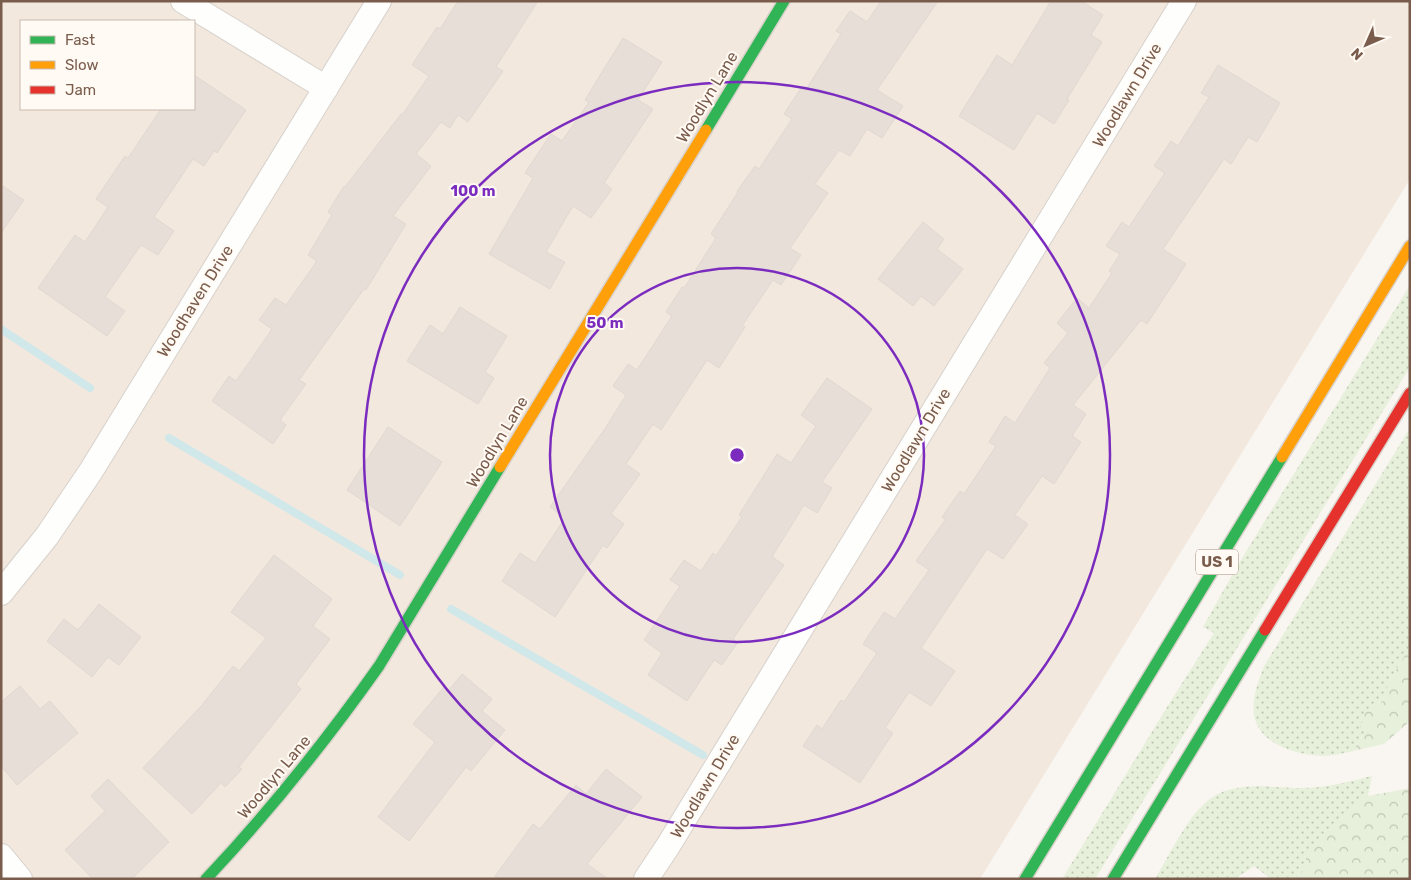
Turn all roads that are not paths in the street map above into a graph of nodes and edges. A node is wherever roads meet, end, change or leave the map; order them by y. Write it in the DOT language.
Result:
graph roads {
  1 [pos="183,1"];
  2 [pos="379,1"];
  3 [pos="784,1"];
  4 [pos="1184,1"];
  5 [pos="326,88"];
  6 [pos="1410,246"];
  7 [pos="1410,393"];
  8 [pos="1,592"];
  9 [pos="1,856"];
  10 [pos="20,879"];
  11 [pos="206,879"];
  12 [pos="646,879"];
  13 [pos="1025,879"];
  14 [pos="1113,879"];
  1 -- 5 [label="street"];
  2 -- 5 [label="street, Woodhaven Drive"];
  3 -- 11 [label="main road, Woodlyn Lane"];
  4 -- 12 [label="street, Woodlawn Drive"];
  5 -- 8 [label="street, Woodhaven Drive"];
  6 -- 13 [label="main road, US 1"];
  7 -- 14 [label="main road"];
  9 -- 10 [label="street"];
}
